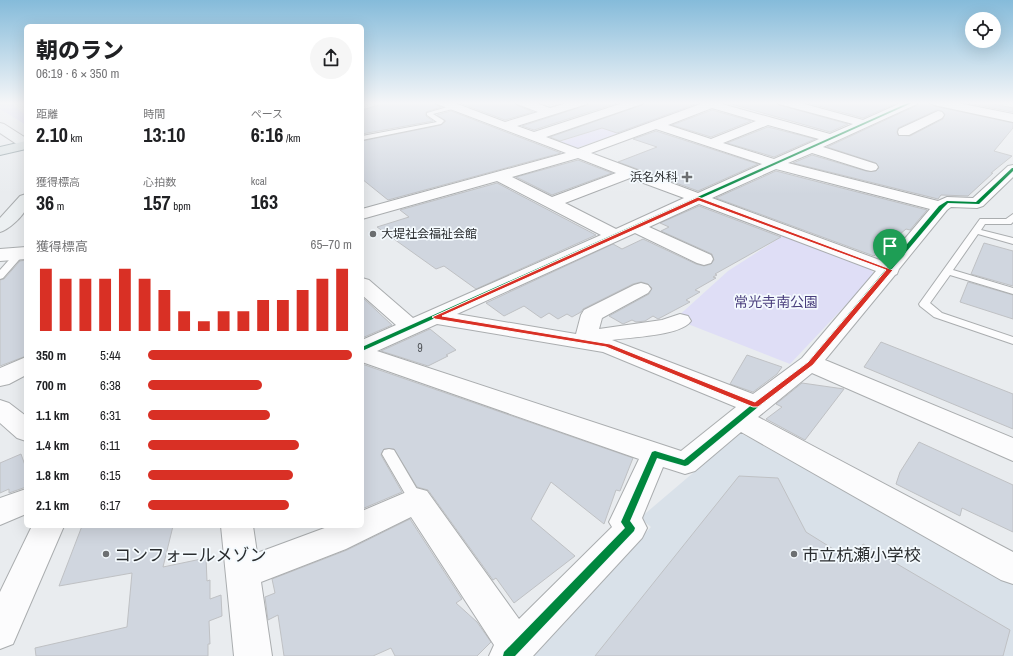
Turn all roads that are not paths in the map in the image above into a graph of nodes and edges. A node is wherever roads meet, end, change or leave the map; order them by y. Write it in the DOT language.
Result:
graph roads {
  1 [pos="8,133"];
  2 [pos="390,133"];
  3 [pos="521,133"];
  4 [pos="545,133"];
  5 [pos="635,133"];
  6 [pos="679,133"];
  7 [pos="737,133"];
  8 [pos="811,133"];
  9 [pos="846,133"];
  10 [pos="532,137"];
  11 [pos="364,138"];
  12 [pos="832,139"];
  13 [pos="711,143"];
  14 [pos="24,144"];
  15 [pos="24,145"];
  16 [pos="811,148"];
  17 [pos="0,151"];
  18 [pos="577,154"];
  19 [pos="775,164"];
  20 [pos="871,167"];
  21 [pos="1013,169"];
  22 [pos="629,173"];
  23 [pos="498,176"];
  24 [pos="918,184"];
  25 [pos="905,198"];
  26 [pos="698,199"];
  27 [pos="24,201"];
  28 [pos="551,203"];
  29 [pos="941,207"];
  30 [pos="364,213"];
  31 [pos="1013,217"];
  32 [pos="0,227"];
  33 [pos="636,227"];
  34 [pos="975,231"];
  35 [pos="615,235"];
  36 [pos="1013,241"];
  37 [pos="23,253"];
  38 [pos="0,254"];
  39 [pos="704,259"];
  40 [pos="890,270"];
  41 [pos="948,271"];
  42 [pos="0,276"];
  43 [pos="364,286"];
  44 [pos="641,289"];
  45 [pos="1013,291"];
  46 [pos="435,317"];
  47 [pos="680,321"];
  48 [pos="412,327"];
  49 [pos="585,341"];
  50 [pos="1013,341"];
  51 [pos="364,348"];
  52 [pos="364,355"];
  53 [pos="810,363"];
  54 [pos="24,366"];
  55 [pos="0,378"];
  56 [pos="747,412"];
  57 [pos="1013,450"];
  58 [pos="389,454"];
  59 [pos="655,454"];
  60 [pos="416,500"];
  61 [pos="24,502"];
  62 [pos="0,512"];
  63 [pos="364,525"];
  64 [pos="47,528"];
  65 [pos="238,528"];
  66 [pos="358,528"];
  67 [pos="1013,569"];
  68 [pos="243,573"];
  69 [pos="0,631"];
  70 [pos="512,651"];
  71 [pos="253,656"];
  1 -- 14 [label="street"];
  2 -- 11 [label="lane"];
  3 -- 10 [label="street"];
  4 -- 10 [label="street"];
  5 -- 18 [label="street"];
  6 -- 13 [label="street"];
  7 -- 13 [label="street"];
  8 -- 12 [label="street"];
  9 -- 12 [label="street"];
  10 -- 18 [label="street"];
  12 -- 16 [label="street"];
  13 -- 19 [label="street"];
  15 -- 17 [label="main road"];
  16 -- 19 [label="street"];
  16 -- 20 [label="street"];
  18 -- 22 [label="street"];
  18 -- 23 [label="street"];
  19 -- 25 [label="street"];
  19 -- 26 [label="street"];
  21 -- 29 [label="street"];
  22 -- 26 [label="street"];
  22 -- 28 [label="street"];
  23 -- 28 [label="street"];
  23 -- 30 [label="street"];
  24 -- 25 [label="street"];
  25 -- 29 [label="street"];
  26 -- 33 [label="street"];
  26 -- 40 [label="street"];
  27 -- 32 [label="street"];
  28 -- 35 [label="street"];
  29 -- 40 [label="street"];
  31 -- 34 [label="lane"];
  33 -- 35 [label="street"];
  33 -- 39 [label="street"];
  34 -- 36 [label="lane"];
  34 -- 41 [label="lane"];
  35 -- 46 [label="street"];
  37 -- 38 [label="street"];
  37 -- 42 [label="lane"];
  40 -- 53 [label="street"];
  41 -- 45 [label="lane"];
  41 -- 50 [label="lane"];
  43 -- 48 [label="street"];
  44 -- 49 [label="street"];
  46 -- 48 [label="street"];
  46 -- 49 [label="street"];
  47 -- 49 [label="street"];
  48 -- 51 [label="street"];
  49 -- 56 [label="street"];
  52 -- 59 [label="street"];
  53 -- 56 [label="street"];
  53 -- 57 [label="street"];
  54 -- 55 [label="street"];
  56 -- 59 [label="street"];
  56 -- 67 [label="street"];
  58 -- 60 [label="lane"];
  59 -- 70 [label="street"];
  60 -- 63 [label="street"];
  60 -- 70 [label="street"];
  61 -- 62 [label="street"];
  64 -- 69 [label="street"];
  65 -- 68 [label="street"];
  66 -- 68 [label="street"];
  68 -- 71 [label="street"];
}
